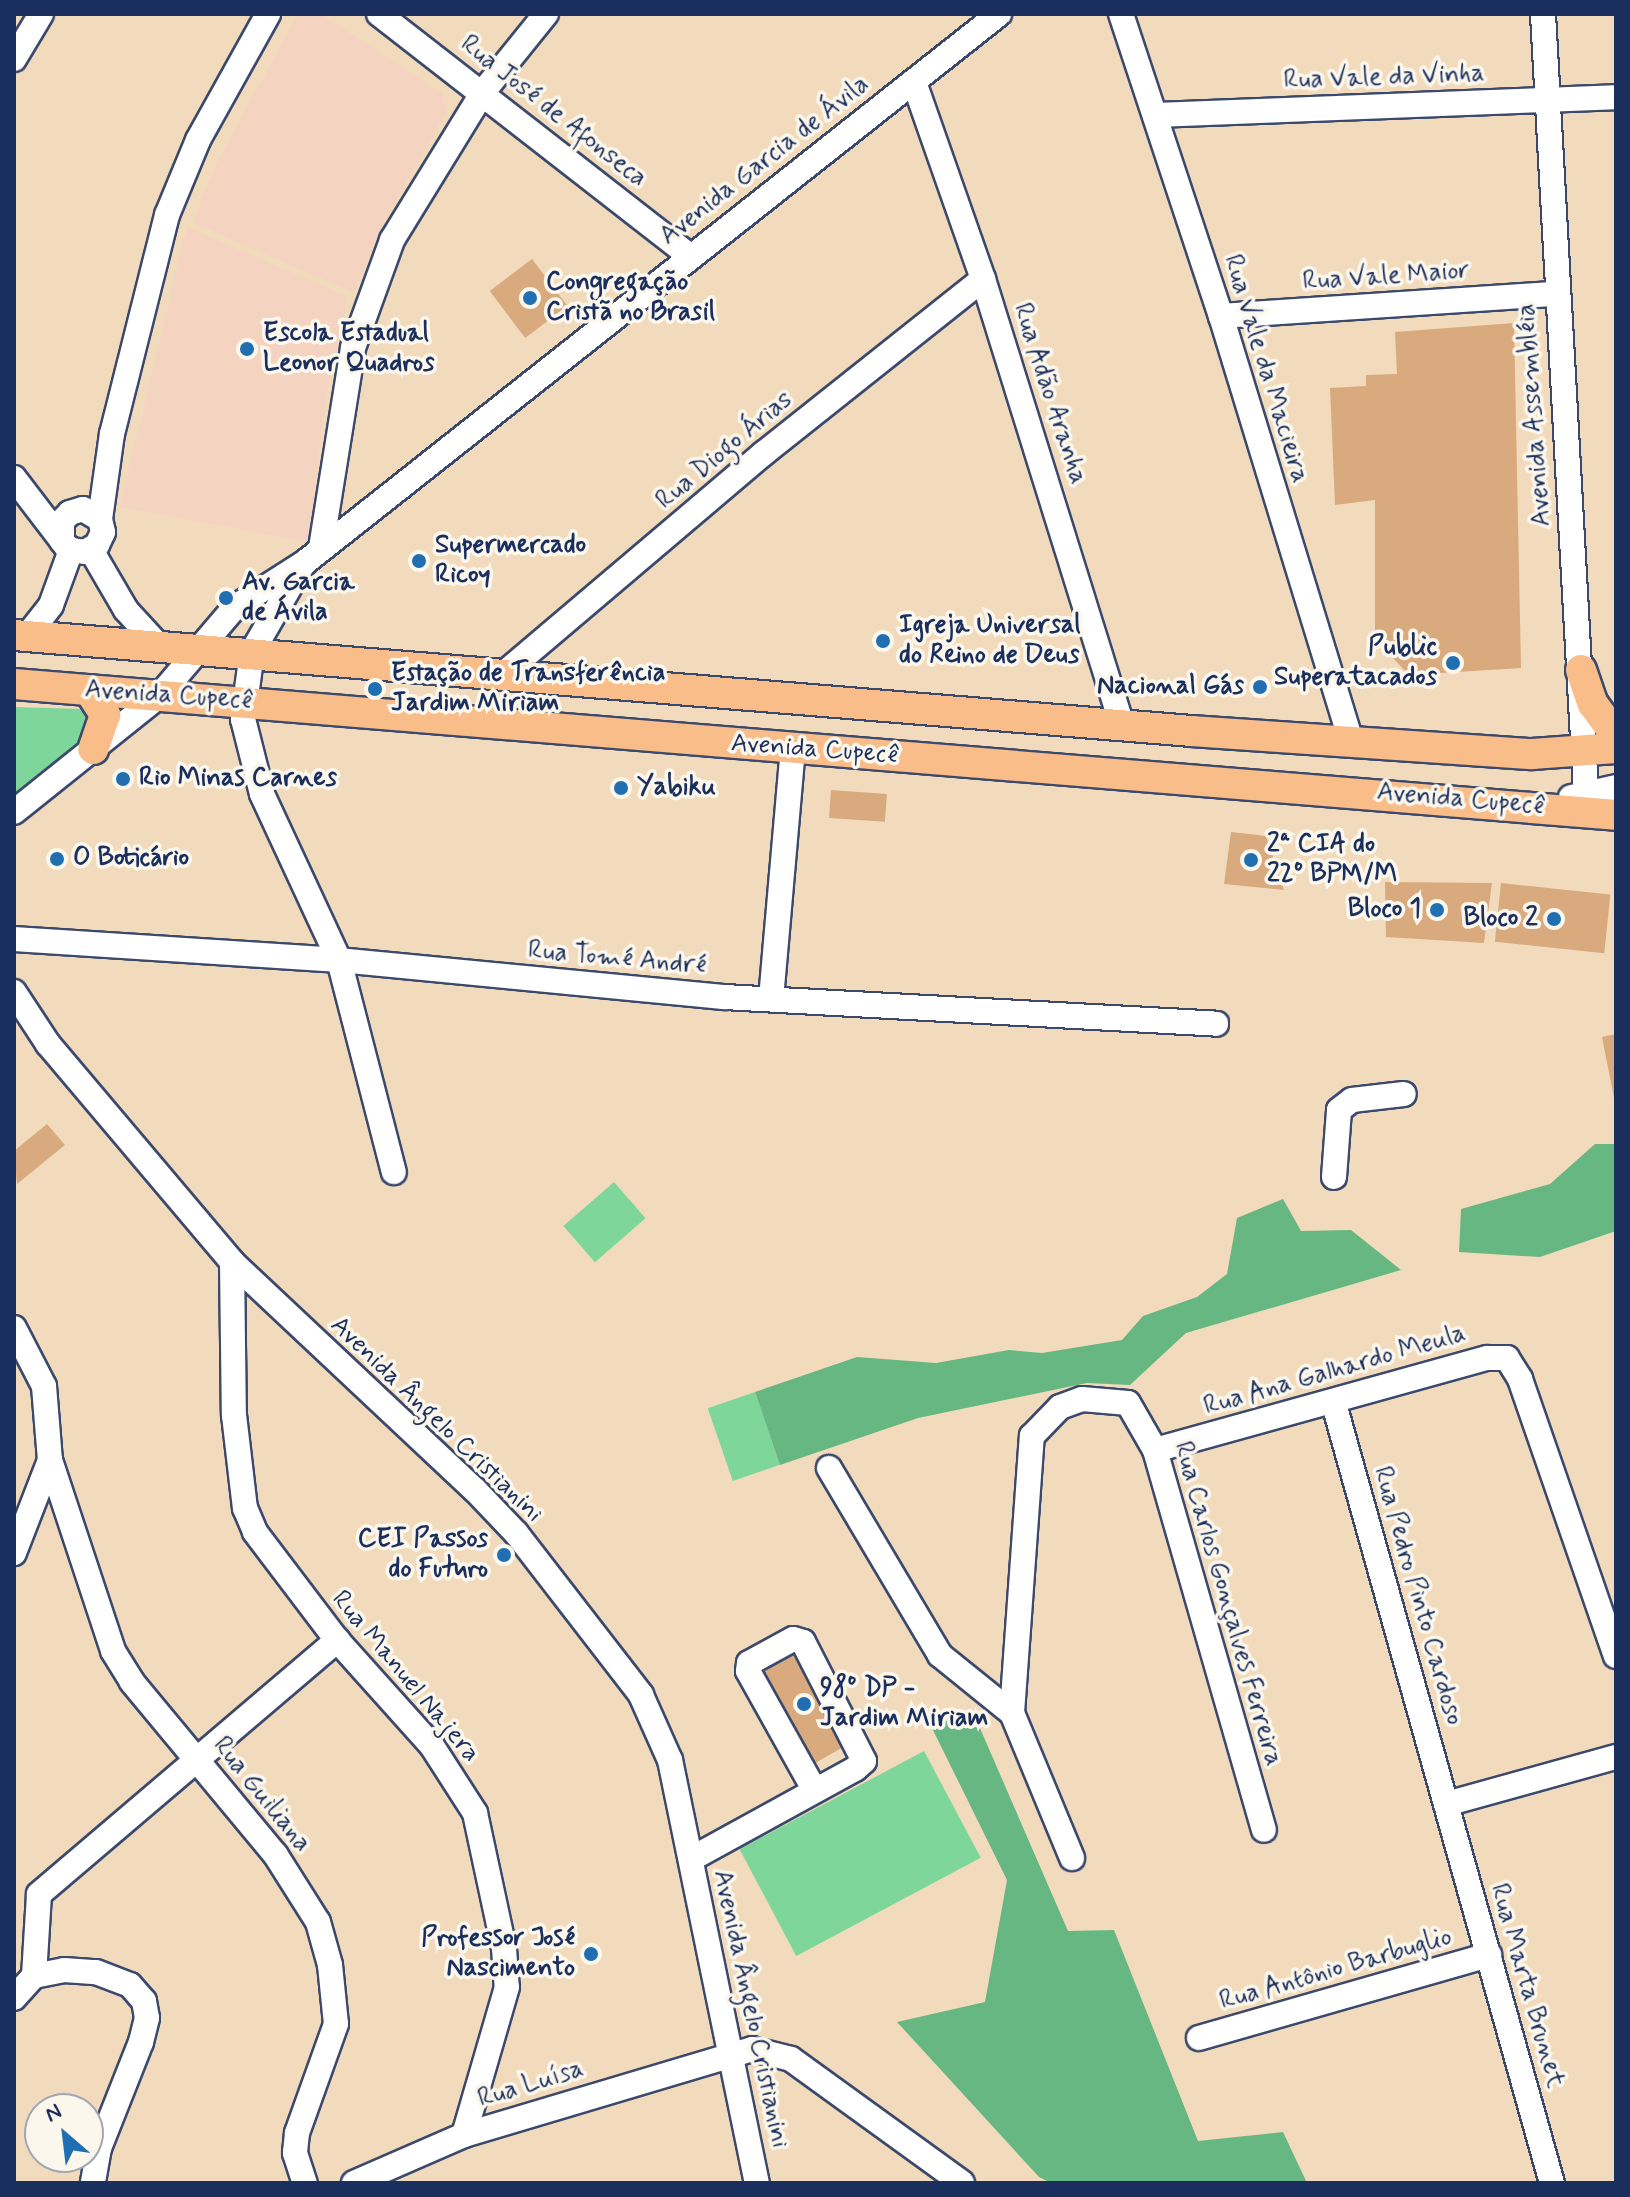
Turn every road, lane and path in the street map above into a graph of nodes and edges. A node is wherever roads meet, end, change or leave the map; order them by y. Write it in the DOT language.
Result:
graph roads {
  1 [pos="41,14"];
  2 [pos="268,14"];
  3 [pos="379,14"];
  4 [pos="546,14"];
  5 [pos="999,14"];
  6 [pos="1121,14"];
  7 [pos="1543,14"];
  8 [pos="14,59"];
  9 [pos="914,82"];
  10 [pos="483,92"];
  11 [pos="1616,97"];
  12 [pos="1549,99"];
  13 [pos="1155,115"];
  14 [pos="690,256"];
  15 [pos="983,279"];
  16 [pos="1555,294"];
  17 [pos="1221,316"];
  18 [pos="14,479"];
  19 [pos="82,514"];
  20 [pos="75,547"];
  21 [pos="312,555"];
  22 [pos="21,636"];
  23 [pos="159,646"];
  24 [pos="199,649"];
  25 [pos="252,652"];
  26 [pos="1581,670"];
  27 [pos="507,671"];
  28 [pos="14,684"];
  29 [pos="89,690"];
  30 [pos="160,695"];
  31 [pos="242,702"];
  32 [pos="1122,726"];
  33 [pos="1616,736"];
  34 [pos="1351,741"];
  35 [pos="1616,748"];
  36 [pos="93,749"];
  37 [pos="793,750"];
  38 [pos="1585,752"];
  39 [pos="1616,775"];
  40 [pos="1616,787"];
  41 [pos="1596,806"];
  42 [pos="14,812"];
  43 [pos="14,939"];
  44 [pos="339,960"];
  45 [pos="14,992"];
  46 [pos="771,999"];
  47 [pos="1216,1024"];
  48 [pos="1404,1094"];
  49 [pos="394,1172"];
  50 [pos="1334,1177"];
  51 [pos="232,1262"];
  52 [pos="14,1328"];
  53 [pos="1334,1404"];
  54 [pos="1155,1450"];
  55 [pos="50,1460"];
  56 [pos="829,1468"];
  57 [pos="14,1553"];
  58 [pos="1605,1581"];
  59 [pos="337,1640"];
  60 [pos="1616,1656"];
  61 [pos="1012,1713"];
  62 [pos="1616,1757"];
  63 [pos="196,1760"];
  64 [pos="815,1791"];
  65 [pos="1446,1804"];
  66 [pos="1264,1830"];
  67 [pos="1072,1858"];
  68 [pos="691,1859"];
  69 [pos="1489,1955"];
  70 [pos="34,1976"];
  71 [pos="14,1998"];
  72 [pos="1199,2038"];
  73 [pos="730,2055"];
  74 [pos="464,2135"];
  75 [pos="93,2183"];
  76 [pos="305,2183"];
  77 [pos="354,2183"];
  78 [pos="757,2183"];
  79 [pos="962,2183"];
  80 [pos="1552,2183"];
  1 -- 8 [label="street"];
  2 -- 19 [label="street"];
  3 -- 10 [label="street, Rua José de Afonseca"];
  4 -- 10 [label="street"];
  5 -- 9 [label="street, Avenida Garcia de Ávila"];
  6 -- 13 [label="street, Rua Vale da Macieira"];
  7 -- 12 [label="street, Avenida Assembléia"];
  9 -- 14 [label="street, Avenida Garcia de Ávila"];
  9 -- 15 [label="street, Rua Adão Aranha"];
  10 -- 14 [label="street, Rua José de Afonseca"];
  10 -- 21 [label="street"];
  11 -- 12 [label="street, Rua Vale da Vinha"];
  12 -- 13 [label="street, Rua Vale da Vinha"];
  12 -- 16 [label="street, Avenida Assembléia"];
  13 -- 17 [label="street, Rua Vale da Macieira"];
  14 -- 21 [label="street, Avenida Garcia de Ávila"];
  15 -- 27 [label="street, Rua Diogo Árias"];
  15 -- 32 [label="street, Rua Adão Aranha"];
  16 -- 17 [label="street, Rua Vale Maior"];
  16 -- 26 [label="street, Avenida Assembléia"];
  17 -- 34 [label="street, Rua Vale da Macieira"];
  18 -- 19 [label="street"];
  18 -- 20 [label="street"];
  19 -- 20 [label="street"];
  19 -- 20 [label="street"];
  20 -- 22 [label="street"];
  20 -- 23 [label="street"];
  21 -- 24 [label="street, Avenida Garcia de Ávila"];
  21 -- 25 [label="street, Avenida Garcia de Ávila"];
  22 -- 23 [label="main road, Avenida Cupecê"];
  23 -- 24 [label="main road, Avenida Cupecê"];
  24 -- 25 [label="main road, Avenida Cupecê"];
  24 -- 30 [label="street, Avenida Garcia de Ávila"];
  25 -- 27 [label="main road, Avenida Cupecê"];
  25 -- 31 [label="street, Avenida Garcia de Ávila"];
  26 -- 33 [label="main road"];
  26 -- 38 [label="street, Avenida Assembléia"];
  27 -- 32 [label="main road, Avenida Cupecê"];
  28 -- 29 [label="main road, Avenida Cupecê"];
  29 -- 30 [label="main road, Avenida Cupecê"];
  29 -- 36 [label="main road"];
  30 -- 31 [label="main road, Avenida Cupecê"];
  30 -- 36 [label="street, Avenida Garcia de Ávila"];
  31 -- 37 [label="main road, Avenida Cupecê"];
  31 -- 44 [label="street, Avenida Garcia de Ávila"];
  32 -- 34 [label="main road, Avenida Cupecê"];
  34 -- 38 [label="main road, Avenida Cupecê"];
  35 -- 38 [label="main road, Avenida Cupecê"];
  36 -- 42 [label="street, Avenida Garcia de Ávila"];
  37 -- 41 [label="main road, Avenida Cupecê"];
  37 -- 46 [label="street"];
  38 -- 39 [label="street"];
  38 -- 41 [label="street, Avenida Assembléia"];
  40 -- 41 [label="street"];
  43 -- 44 [label="street, Rua Tomé André"];
  44 -- 46 [label="street, Rua Tomé André"];
  44 -- 49 [label="street, Avenida Garcia de Ávila"];
  45 -- 51 [label="street, Avenida Ângelo Cristianini"];
  46 -- 47 [label="street, Rua Tomé André"];
  48 -- 50 [label="street"];
  51 -- 59 [label="street, Rua Manuel Najera"];
  51 -- 68 [label="street, Avenida Ângelo Cristianini"];
  52 -- 55 [label="street"];
  53 -- 54 [label="street, Rua Ana Galhardo Meula"];
  53 -- 58 [label="street, Rua Ana Galhardo Meula"];
  53 -- 65 [label="street, Rua Pedro Pinto Cardoso"];
  54 -- 61 [label="street, Rua Carlos Gonçalves Ferreira"];
  54 -- 66 [label="street, Rua Carlos Gonçalves Ferreira"];
  55 -- 57 [label="street"];
  55 -- 63 [label="street, Rua Guiliana"];
  56 -- 61 [label="street"];
  58 -- 60 [label="street"];
  59 -- 63 [label="street"];
  59 -- 74 [label="street, Rua Manuel Najera"];
  61 -- 67 [label="street"];
  62 -- 65 [label="street"];
  63 -- 70 [label="street"];
  63 -- 76 [label="street, Rua Guiliana"];
  64 -- 64 [label="street"];
  64 -- 68 [label="street"];
  65 -- 69 [label="street, Rua Marta Brunet"];
  68 -- 73 [label="street, Avenida Ângelo Cristianini"];
  69 -- 72 [label="street, Rua Antônio Barbuglio"];
  69 -- 80 [label="street, Rua Marta Brunet"];
  70 -- 71 [label="street"];
  70 -- 75 [label="street"];
  73 -- 74 [label="street, Rua Luísa"];
  73 -- 78 [label="street, Avenida Ângelo Cristianini"];
  73 -- 79 [label="street, Rua Luísa"];
  74 -- 77 [label="street, Rua Luísa"];
}
